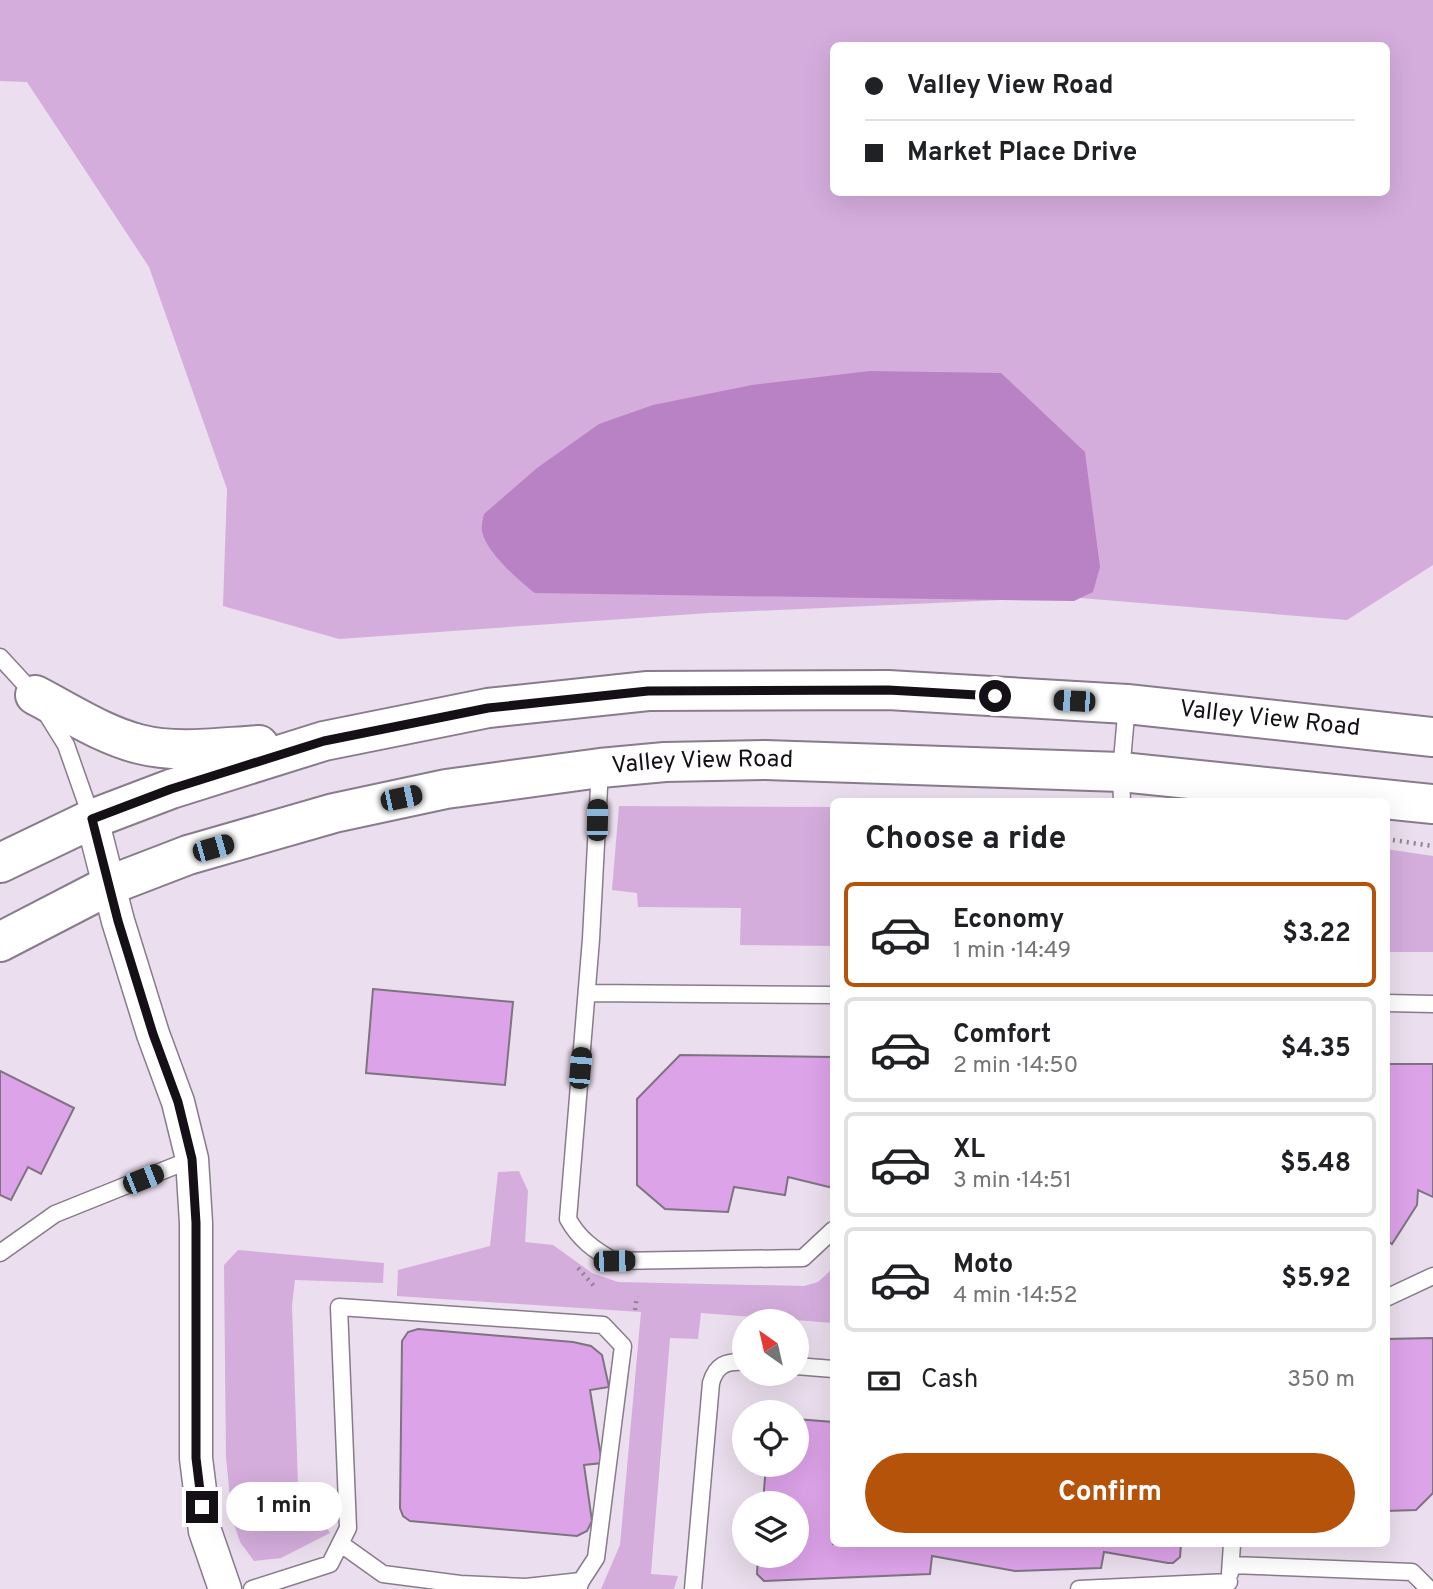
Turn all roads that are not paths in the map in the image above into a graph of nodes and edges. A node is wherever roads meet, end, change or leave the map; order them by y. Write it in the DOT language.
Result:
graph roads {
  1 [pos="0,657"];
  2 [pos="35,695"];
  3 [pos="1128,704"];
  4 [pos="1433,737"];
  5 [pos="324,741"];
  6 [pos="600,768"];
  7 [pos="1122,787"];
  8 [pos="1323,798"];
  9 [pos="1390,802"];
  10 [pos="1433,804"];
  11 [pos="92,819"];
  12 [pos="0,863"];
  13 [pos="110,885"];
  14 [pos="0,942"];
  15 [pos="586,993"];
  16 [pos="830,995"];
  17 [pos="1390,1003"];
  18 [pos="1433,1004"];
  19 [pos="192,1159"];
  20 [pos="830,1233"];
  21 [pos="0,1253"];
  22 [pos="1433,1276"];
  23 [pos="1390,1296"];
  24 [pos="732,1361"];
  25 [pos="809,1367"];
  26 [pos="830,1368"];
  27 [pos="341,1544"];
  28 [pos="1232,1547"];
  29 [pos="1231,1564"];
  30 [pos="579,1585"];
  31 [pos="1229,1586"];
  32 [pos="225,1589"];
  33 [pos="252,1589"];
  34 [pos="693,1589"];
  35 [pos="1079,1589"];
  36 [pos="1429,1589"];
  1 -- 2 [label="lane"];
  2 -- 5 [label="main road"];
  2 -- 11 [label="lane"];
  3 -- 4 [label="main road, Valley View Road"];
  3 -- 5 [label="main road, Valley View Road"];
  3 -- 7 [label="lane"];
  5 -- 11 [label="main road, Valley View Road"];
  6 -- 7 [label="main road, Valley View Road"];
  6 -- 13 [label="main road, Valley View Road"];
  6 -- 15 [label="lane"];
  7 -- 8 [label="main road, Valley View Road"];
  9 -- 10 [label="main road, Valley View Road"];
  11 -- 12 [label="main road, Valley View Road"];
  11 -- 13 [label="street"];
  13 -- 14 [label="main road, Valley View Road"];
  13 -- 19 [label="street"];
  15 -- 16 [label="lane"];
  15 -- 20 [label="lane"];
  17 -- 18 [label="lane"];
  19 -- 21 [label="lane"];
  19 -- 32 [label="street"];
  22 -- 23 [label="lane"];
  24 -- 34 [label="lane"];
  25 -- 26 [label="lane"];
  27 -- 30 [label="lane"];
  27 -- 30 [label="lane"];
  27 -- 33 [label="lane"];
  28 -- 29 [label="lane"];
  29 -- 31 [label="lane"];
  29 -- 36 [label="lane"];
  31 -- 35 [label="lane"];
}
